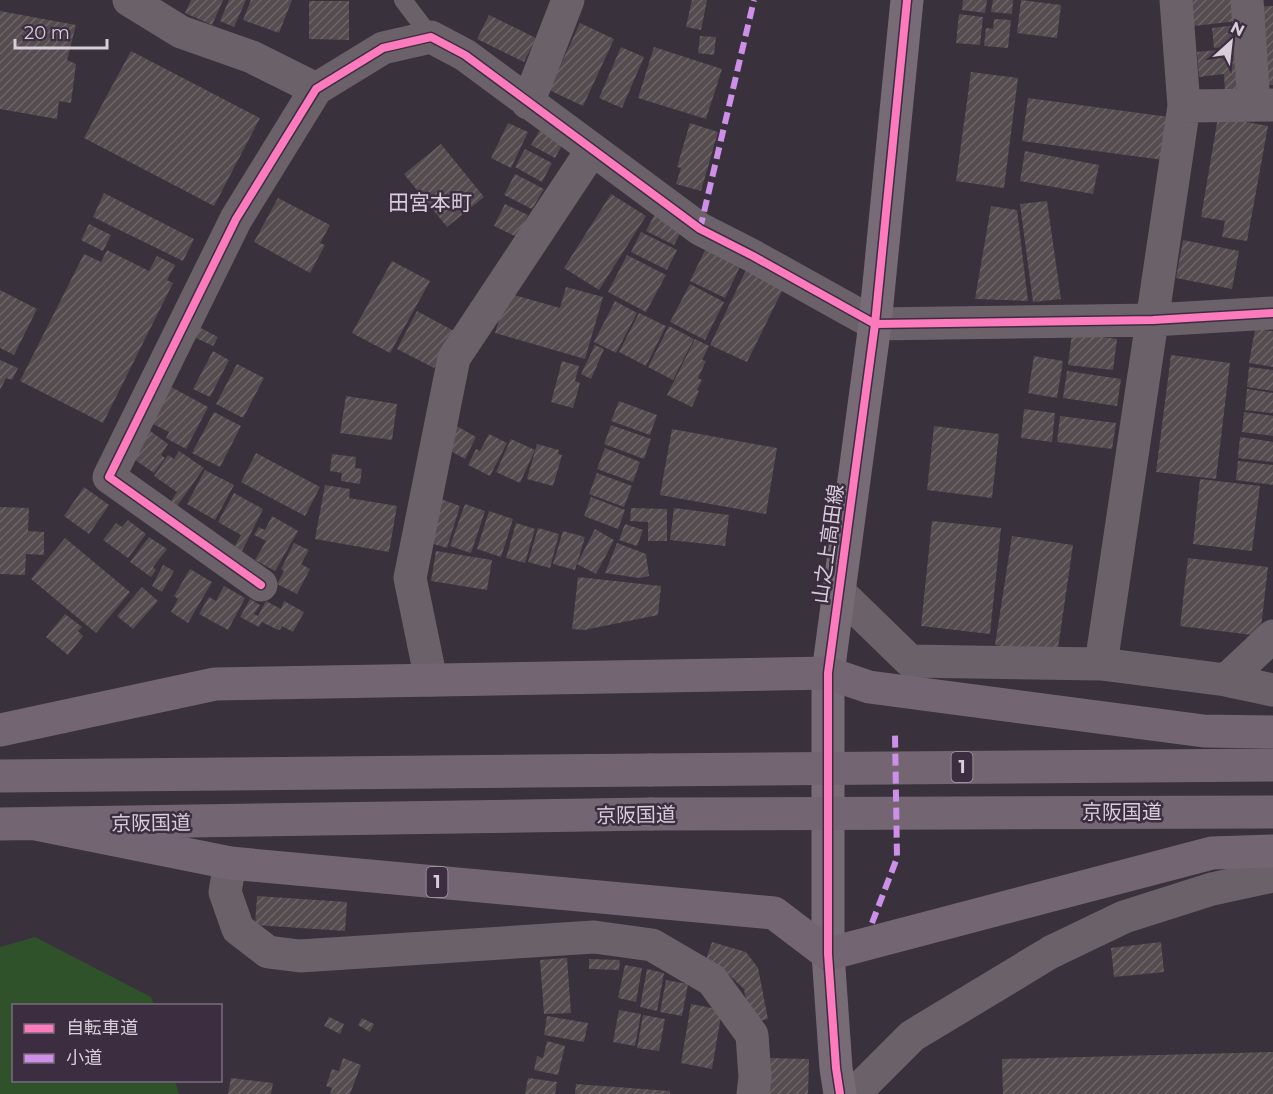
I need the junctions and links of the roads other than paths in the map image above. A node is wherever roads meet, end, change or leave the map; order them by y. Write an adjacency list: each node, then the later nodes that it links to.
1 (129, 0): 8 (street)
2 (403, 0): 7 (lane)
3 (568, 0): 9 (street)
4 (907, 0): 15 (street, 山之上高田線)
5 (1176, 0): 11 (street)
6 (1247, 0): 10 (street)
7 (431, 37): 8 (street); 9 (street)
8 (316, 89): 16 (street)
9 (528, 103): 12 (street)
10 (1264, 105): 11 (street)
11 (1184, 106): 14 (street)
12 (592, 150): 15 (street); 21 (street)
13 (1273, 313): 14 (street)
14 (1153, 320): 15 (street); 19 (street)
15 (875, 324): 17 (street, 山之上高田線)
16 (261, 585)
17 (838, 591): 19 (street); 20 (street, 山之上高田線)
18 (1273, 636): 22 (street)
19 (1101, 664): 22 (street)
20 (828, 673): 21 (highway); 25 (highway); 34 (street, 山之上高田線)
21 (431, 680): 24 (highway)
22 (1226, 680): 23 (street)
23 (1273, 690)
24 (0, 730)
25 (1273, 732)
26 (1273, 765): 27 (highway, 1, bridge)
27 (0, 776)
28 (1273, 812): 30 (highway, 京阪国道 / 1, bridge)
29 (0, 824): 30 (highway, 京阪国道 / 1)
30 (36, 824): 32 (highway, 1)
31 (1273, 851): 34 (highway)
32 (230, 863): 34 (highway, 1); 35 (street)
33 (1273, 876): 37 (street)
34 (828, 954): 36 (street, 山之上高田線)
35 (753, 1094)
36 (840, 1094)
37 (854, 1094)

